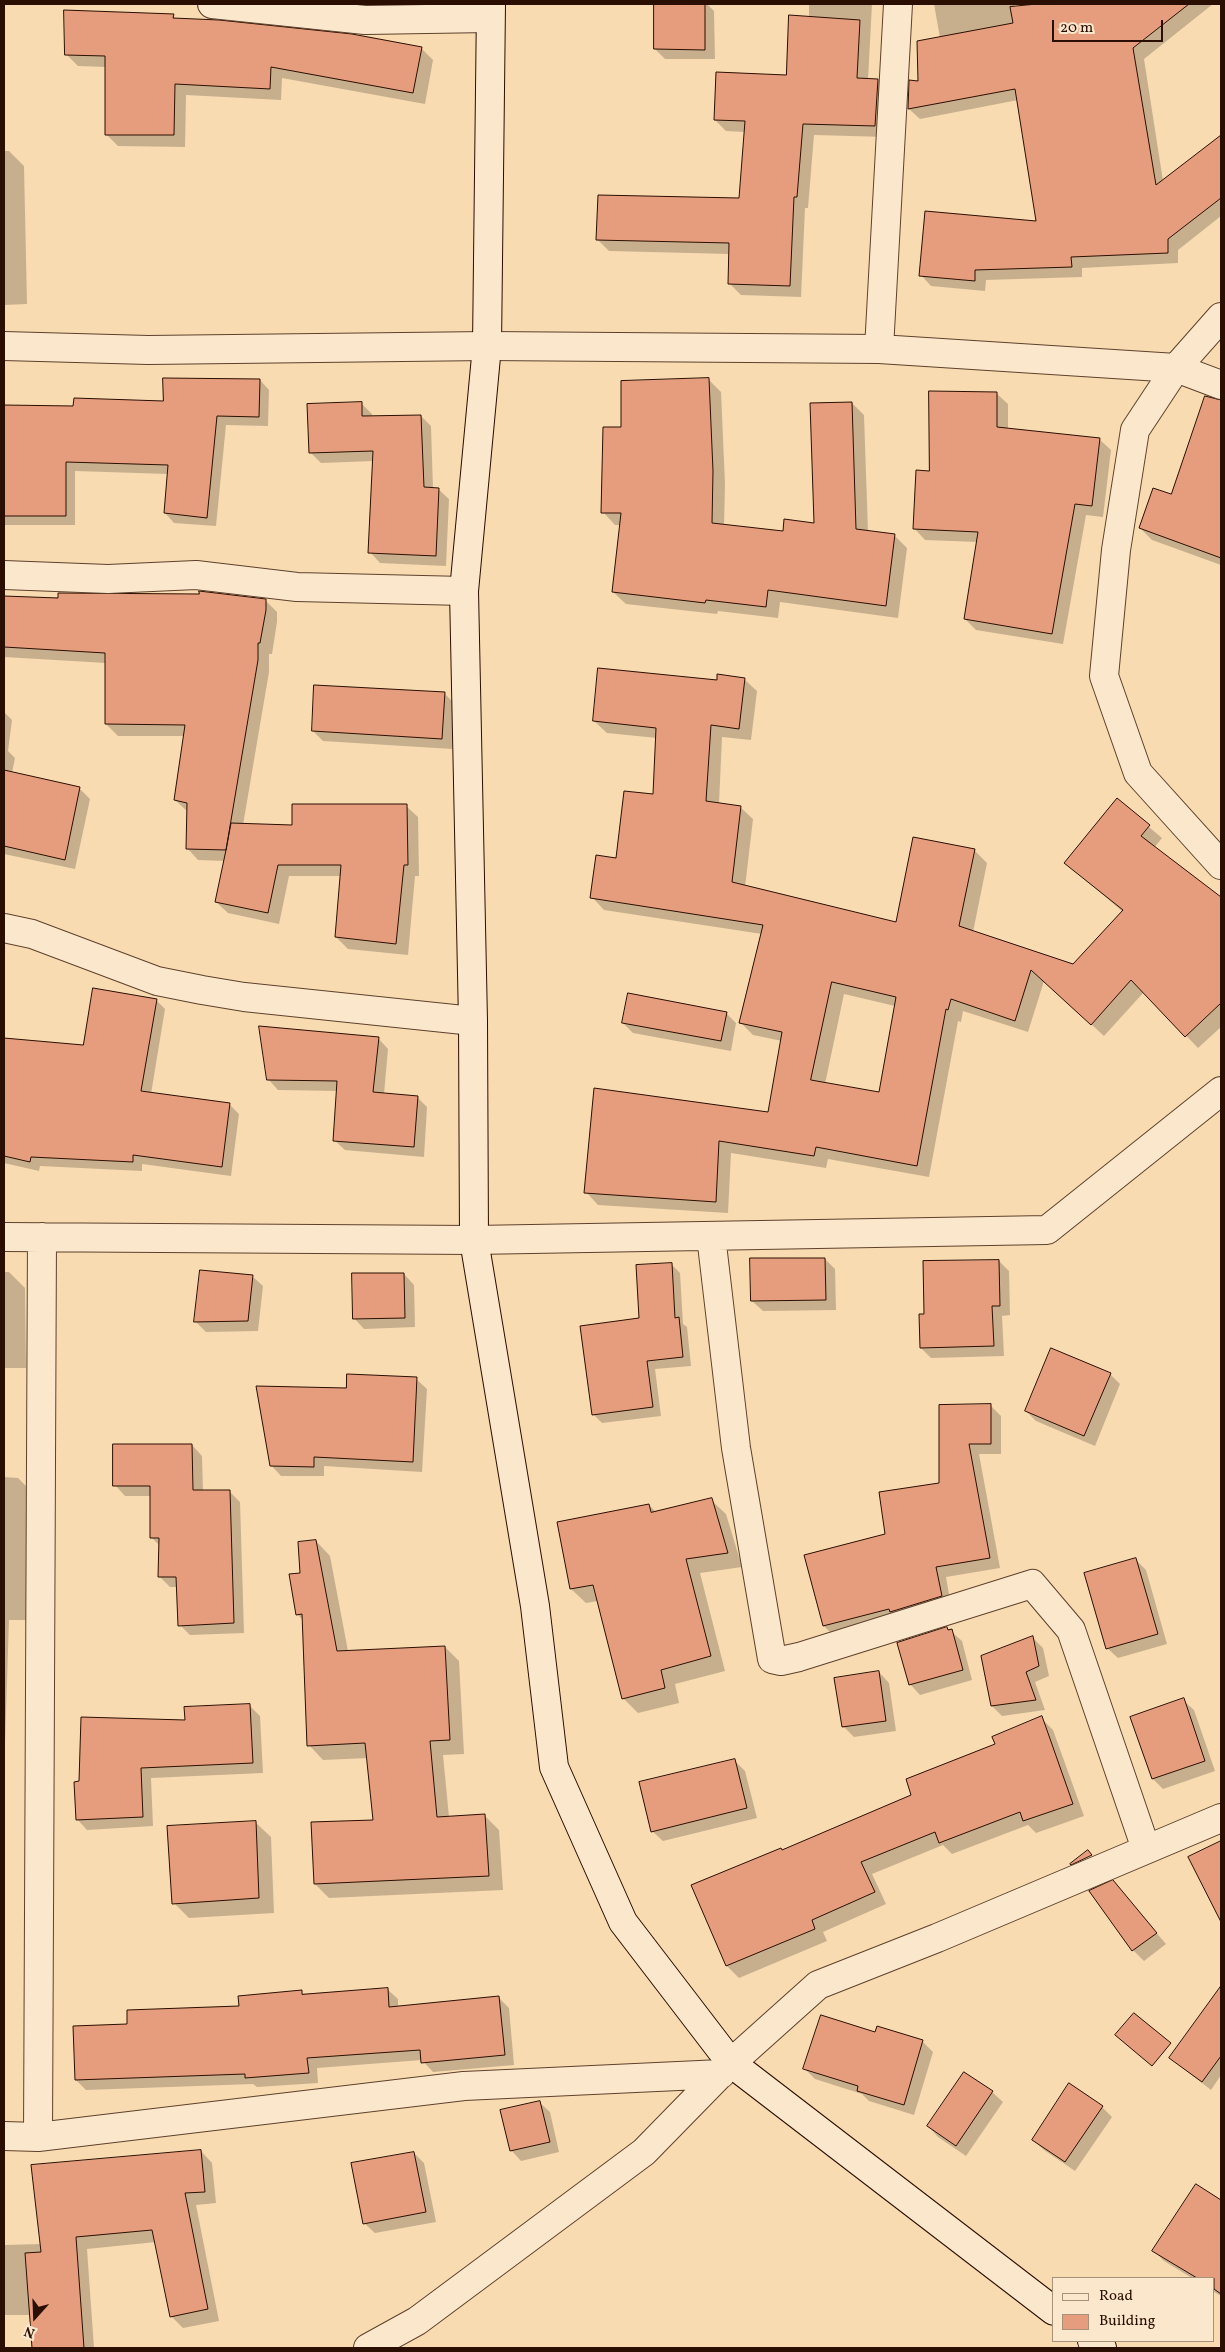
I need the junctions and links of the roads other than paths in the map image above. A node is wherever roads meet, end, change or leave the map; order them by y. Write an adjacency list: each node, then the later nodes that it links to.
1 (212, 4): 3 (street)
2 (898, 4): 7 (street)
3 (490, 11): 6 (street)
4 (1221, 317): 8 (street)
5 (4, 346): 6 (street)
6 (487, 346): 7 (street); 11 (street)
7 (879, 349): 8 (street)
8 (1176, 368): 9 (street); 12 (street)
9 (1221, 385)
10 (4, 575): 11 (street)
11 (464, 591): 14 (street)
12 (1221, 865)
13 (4, 928): 14 (street)
14 (473, 1021): 19 (street)
15 (1221, 1092): 16 (street)
16 (711, 1236): 19 (street); 21 (street)
17 (4, 1237): 18 (street)
18 (42, 1237): 19 (street); 24 (street)
19 (474, 1240): 22 (street)
20 (1221, 1818): 21 (street)
21 (1146, 1849): 22 (street)
22 (726, 2068): 24 (street); 25 (street); 26 (street)
23 (4, 2136): 24 (street)
24 (38, 2137)
25 (1052, 2310)
26 (368, 2348)

